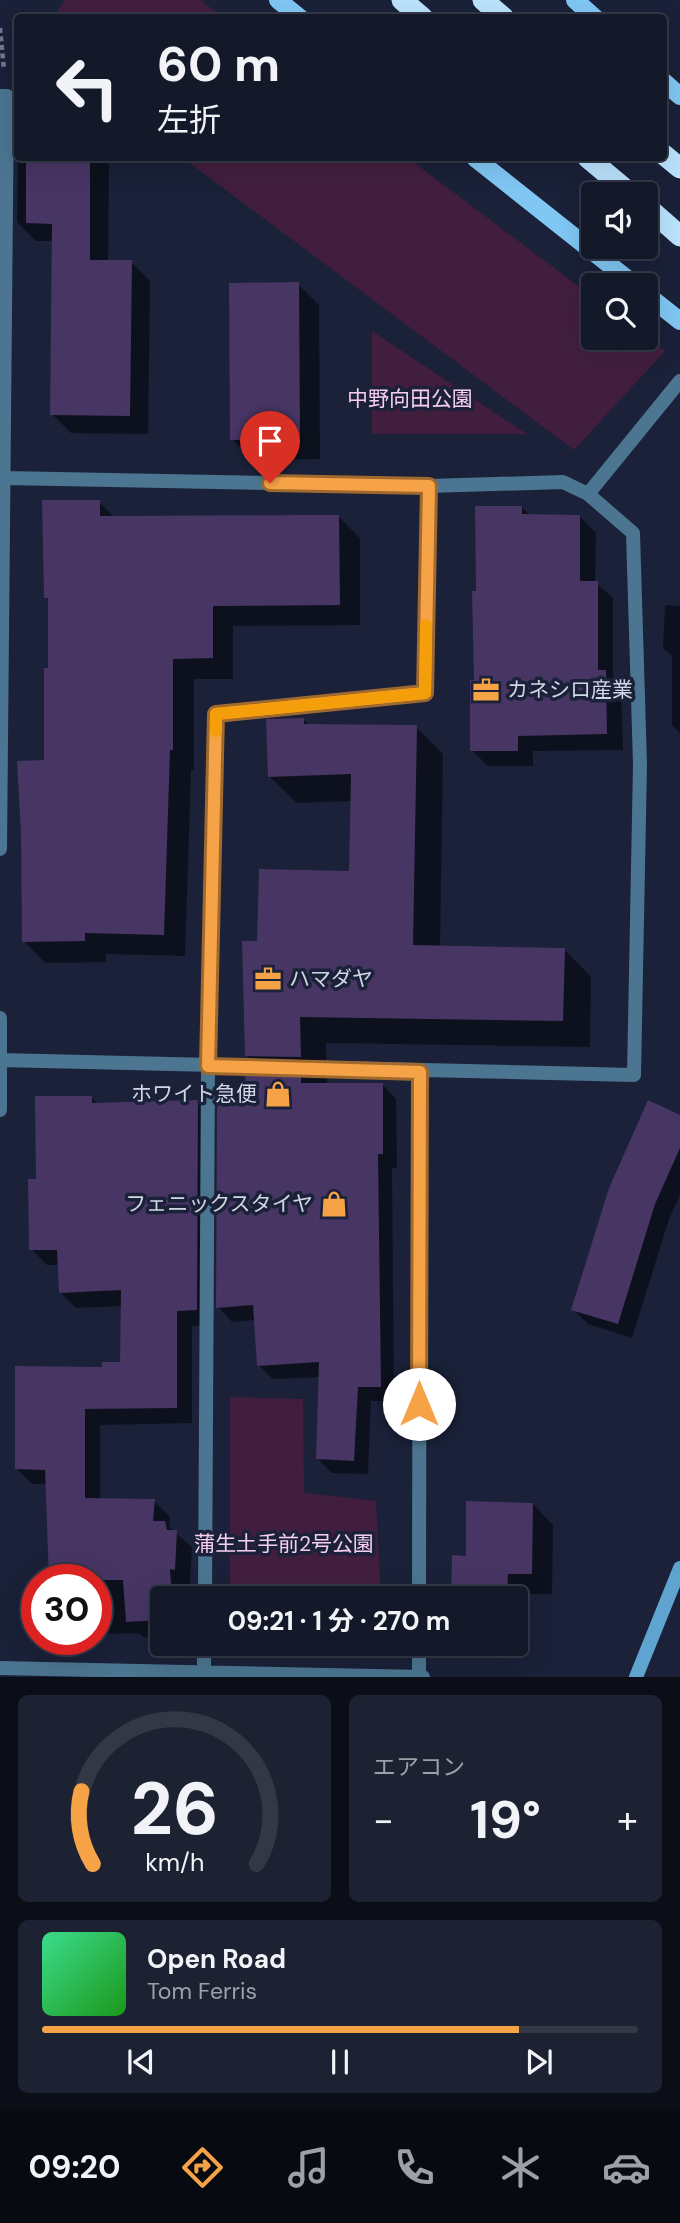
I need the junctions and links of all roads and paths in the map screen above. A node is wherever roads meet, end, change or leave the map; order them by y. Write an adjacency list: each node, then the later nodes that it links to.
1 (278, 0): 5 (main road)
2 (402, 0): 6 (highway)
3 (484, 0): 7 (highway)
4 (575, 0): 8 (main road)
5 (295, 14)
6 (418, 14)
7 (500, 14)
8 (590, 14)
9 (0, 28): 11 (path)
10 (667, 84): 12 (main road)
11 (3, 96): 22 (street)
12 (680, 96)
13 (479, 161): 18 (main road)
14 (592, 161): 15 (highway)
15 (617, 182)
16 (658, 217): 17 (highway)
17 (680, 236)
18 (620, 273)
19 (658, 304): 20 (main road)
20 (680, 321)
21 (680, 381): 24 (street)
22 (4, 478): 23 (street); 25 (street)
23 (429, 486): 24 (street); 29 (street)
24 (588, 494): 30 (street)
25 (1, 546): 26 (street)
26 (0, 849)
27 (0, 1018): 28 (street)
28 (0, 1060): 29 (street); 31 (street)
29 (208, 1066): 30 (street); 33 (street)
30 (420, 1072): 34 (street)
31 (0, 1110)
32 (680, 1568): 40 (street)
33 (205, 1586)
34 (419, 1586)
35 (204, 1656): 38 (street)
36 (420, 1656): 39 (street)
37 (0, 1668): 38 (street)
38 (204, 1674): 39 (street)
39 (421, 1677)
40 (636, 1677)

